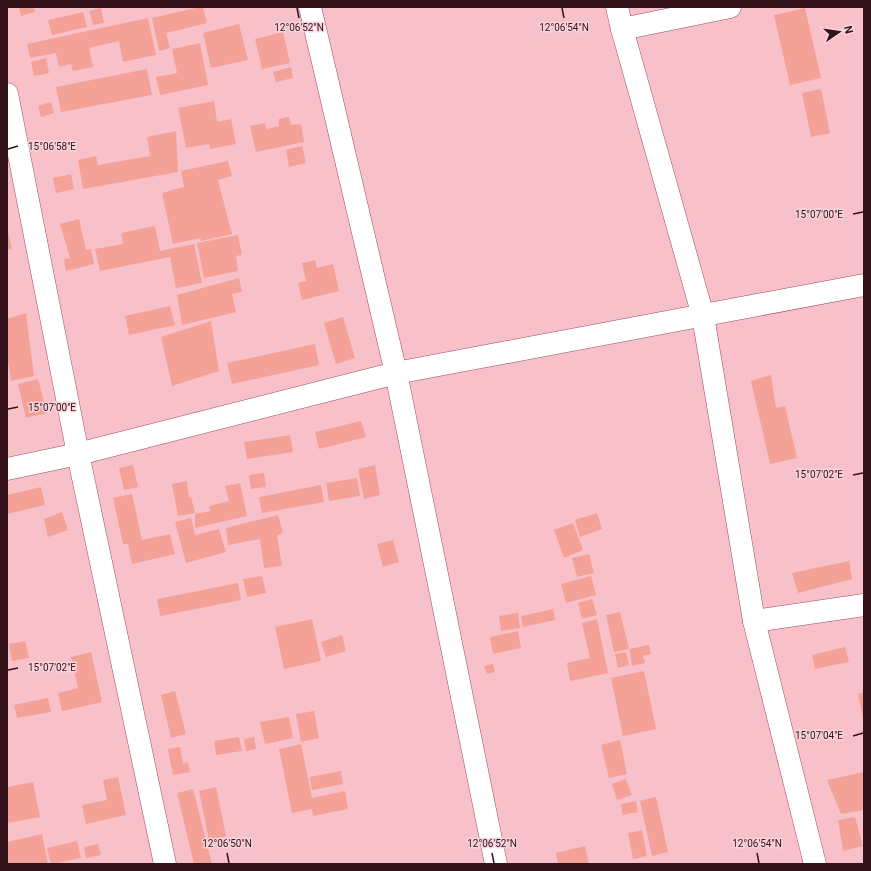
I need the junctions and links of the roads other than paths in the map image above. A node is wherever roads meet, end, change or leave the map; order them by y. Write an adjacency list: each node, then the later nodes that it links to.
1 (310, 7): 8 (street)
2 (617, 7): 4 (street)
3 (730, 7): 4 (street)
4 (622, 29): 7 (street)
5 (7, 94): 9 (street)
6 (864, 285): 7 (street)
7 (703, 316): 8 (street); 12 (street)
8 (396, 373): 9 (street); 14 (street)
9 (78, 454): 10 (street); 13 (street)
10 (7, 469)
11 (864, 605): 12 (street)
12 (754, 621): 15 (street)
13 (165, 864)
14 (496, 864)
15 (816, 864)

